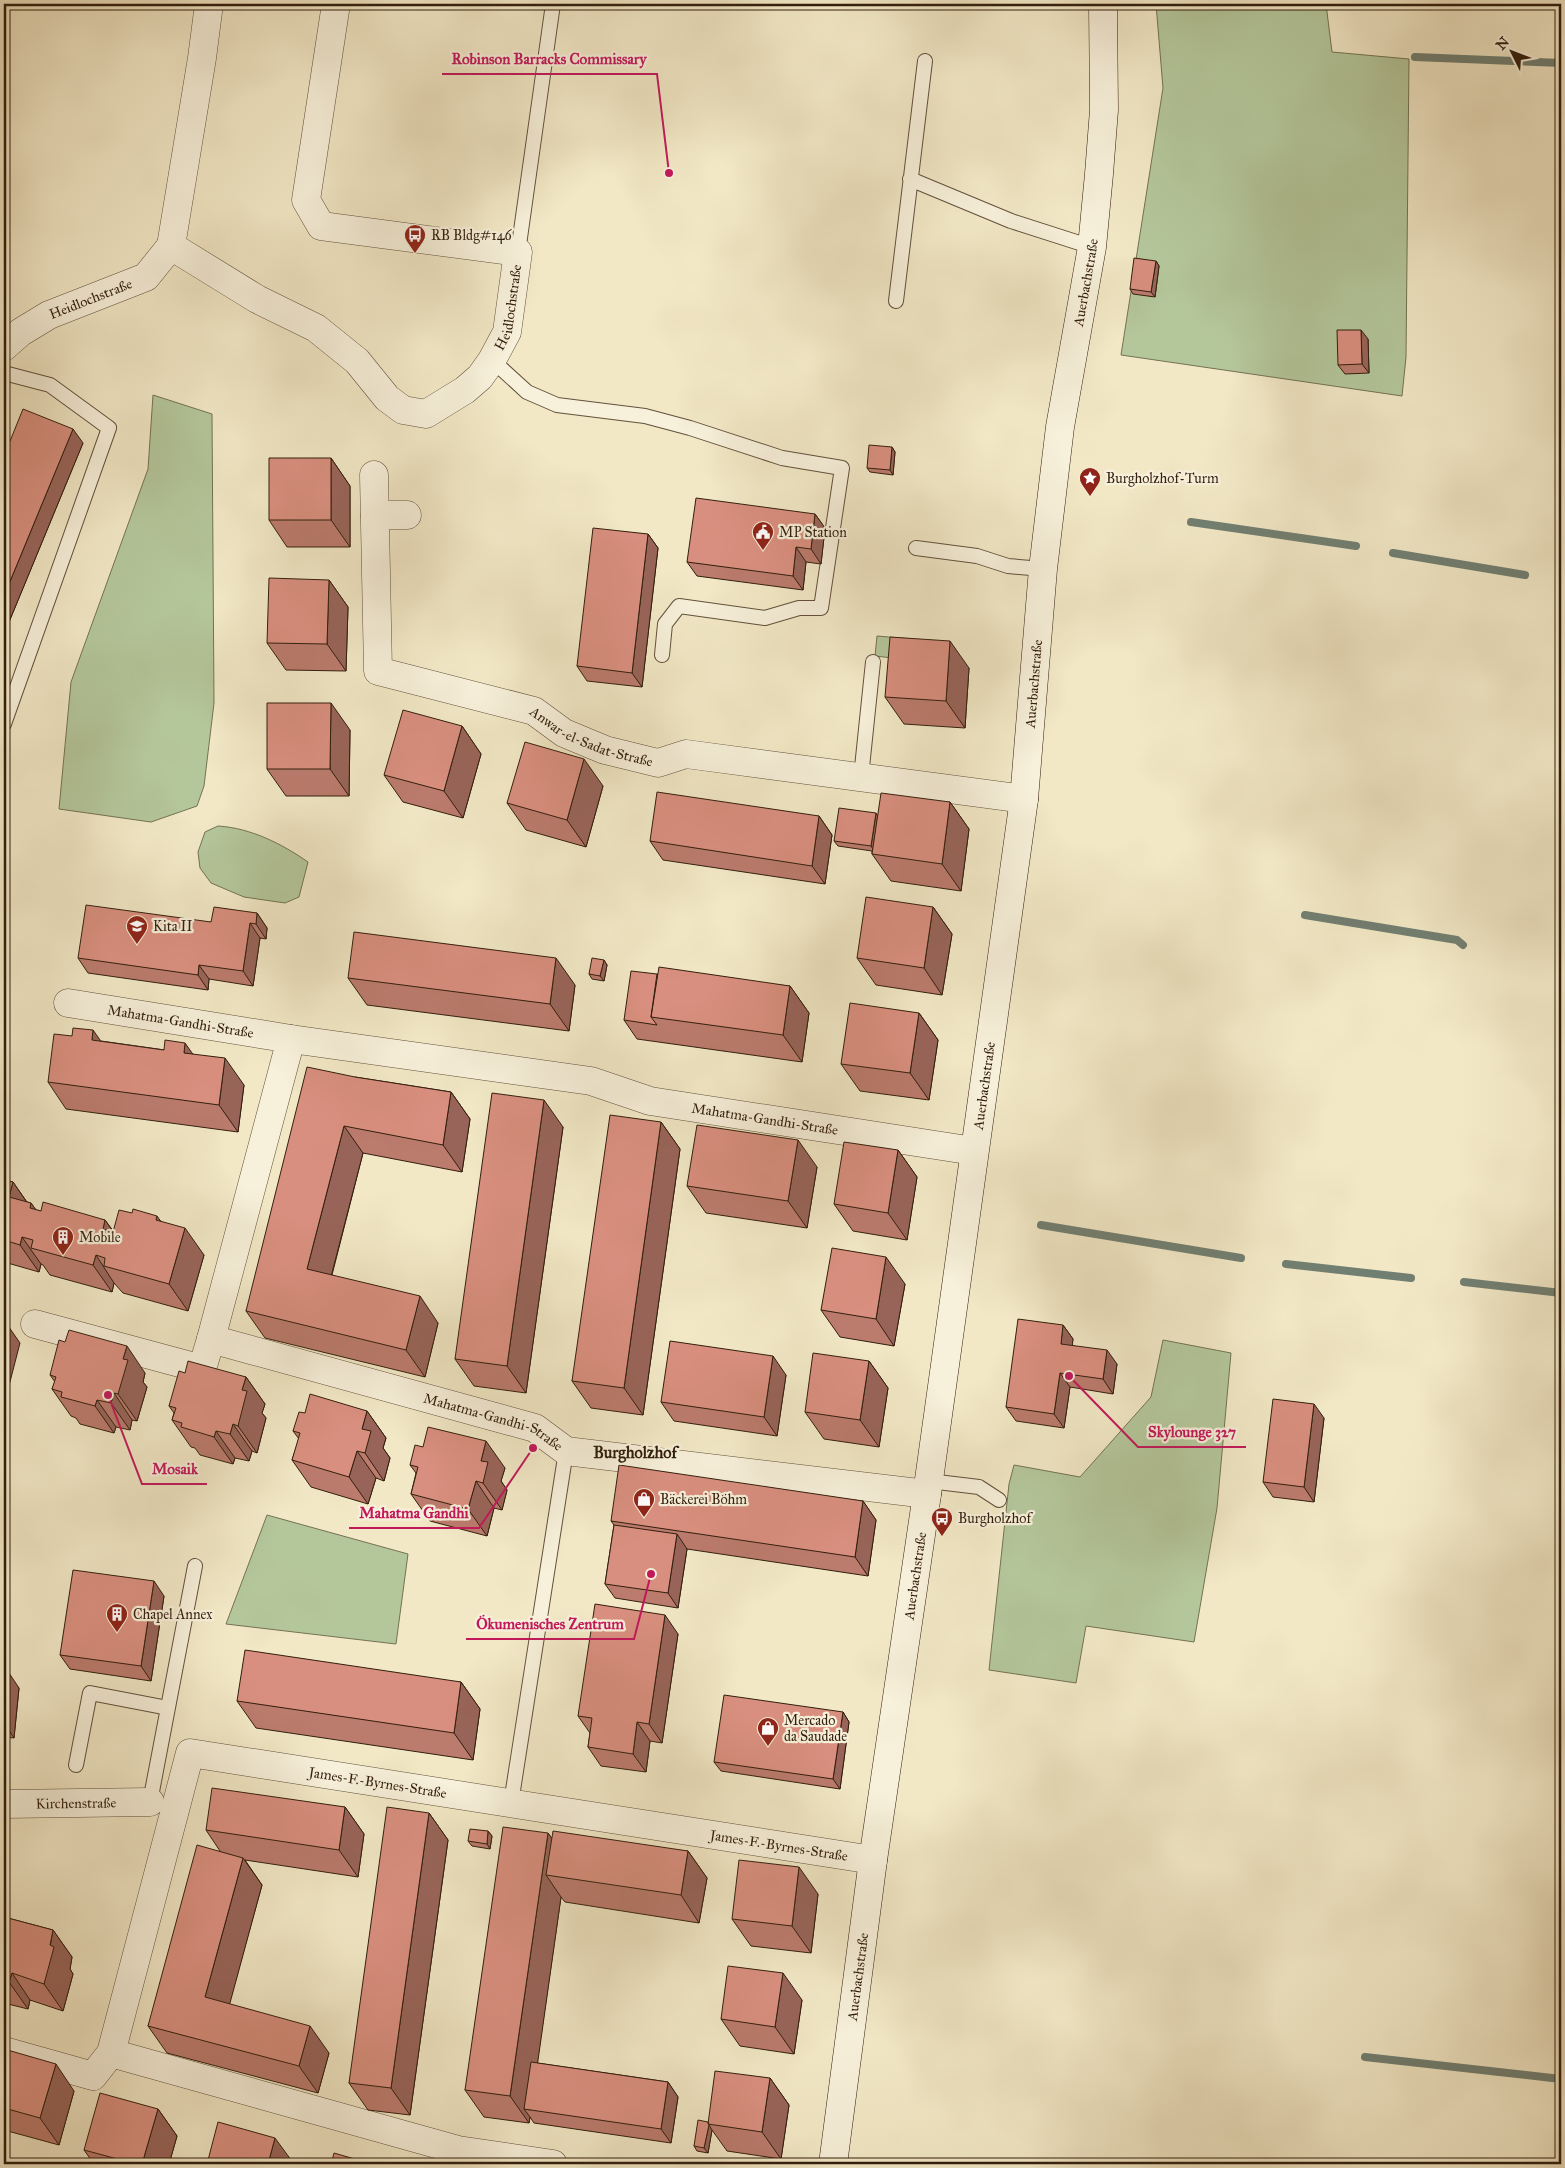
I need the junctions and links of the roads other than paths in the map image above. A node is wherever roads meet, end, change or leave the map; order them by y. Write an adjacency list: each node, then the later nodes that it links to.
1 (209, 4): 7 (street, Heidlochstraße)
2 (336, 4): 9 (street, Heidlochstraße)
3 (553, 4): 9 (lane)
4 (1103, 4): 8 (street, Auerbachstraße)
5 (925, 61): 6 (lane)
6 (910, 178): 8 (lane); 10 (lane)
7 (171, 246): 11 (street, Heidlochstraße); 12 (street, Heidlochstraße)
8 (1092, 247): 18 (street, Auerbachstraße)
9 (518, 252): 12 (street, Heidlochstraße)
10 (896, 301)
11 (4, 347)
12 (492, 360): 19 (lane)
13 (4, 373): 21 (lane)
14 (374, 475): 15 (street, Anwar-el-Sadat-Straße)
15 (375, 515): 16 (street); 22 (street, Anwar-el-Sadat-Straße)
16 (407, 515)
17 (916, 548): 18 (lane)
18 (1043, 569): 23 (street, Auerbachstraße)
19 (662, 655)
20 (873, 662): 22 (lane)
21 (4, 724)
22 (860, 777): 23 (street, Anwar-el-Sadat-Straße)
23 (1024, 799): 26 (street, Auerbachstraße)
24 (68, 1003): 25 (street, Mahatma-Gandhi-Straße)
25 (291, 1039): 26 (street, Mahatma-Gandhi-Straße); 28 (street)
26 (974, 1151): 30 (street, Auerbachstraße)
27 (35, 1324): 28 (street)
28 (211, 1339): 29 (street, Mahatma-Gandhi-Straße)
29 (564, 1463): 30 (street, Mahatma-Gandhi-Straße); 36 (lane)
30 (928, 1488): 31 (lane); 38 (street, Auerbachstraße)
31 (999, 1500)
32 (195, 1566): 33 (lane)
33 (168, 1708): 34 (lane); 35 (lane)
34 (76, 1765)
35 (150, 1802): 37 (street, Kirchenstraße)
36 (511, 1803): 38 (street, James-F.-Byrnes-Straße); 40 (street, James-F.-Byrnes-Straße)
37 (4, 1804)
38 (873, 1860): 42 (street, Auerbachstraße)
39 (4, 2051): 40 (street, James-F.-Byrnes-Straße)
40 (111, 2052): 41 (street)
41 (553, 2164)
42 (833, 2164)

